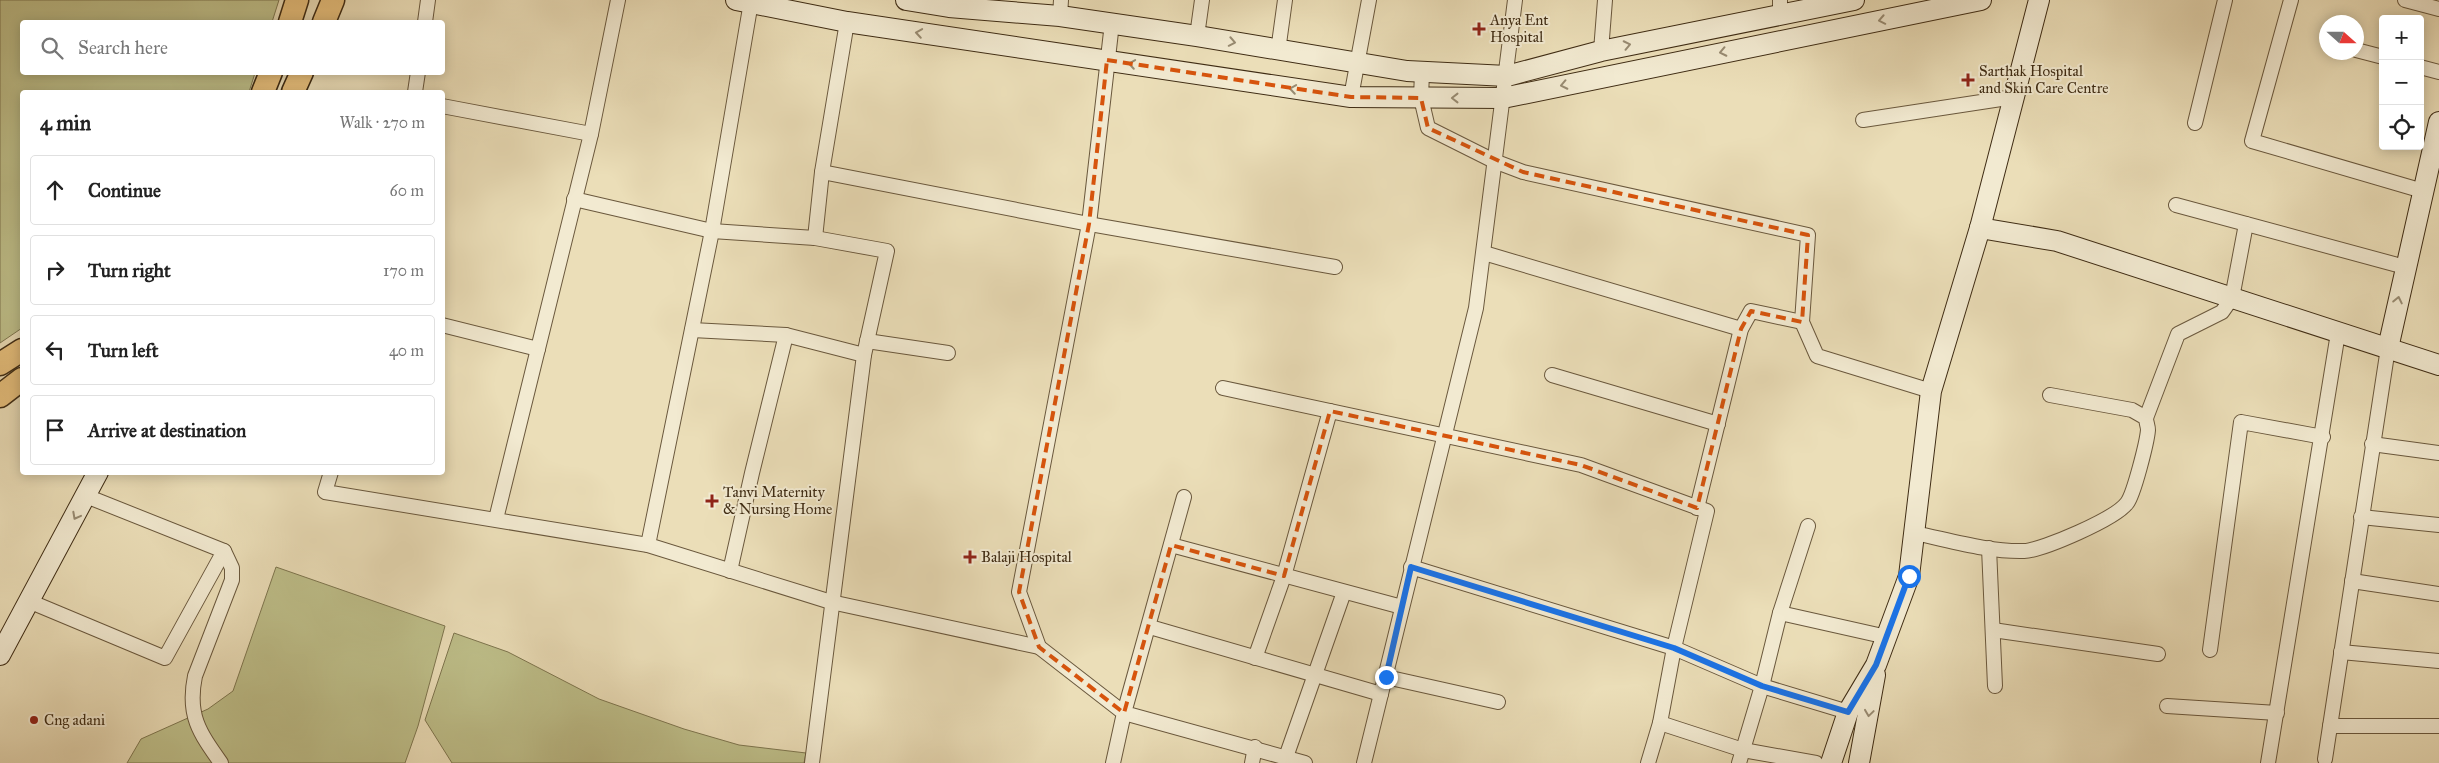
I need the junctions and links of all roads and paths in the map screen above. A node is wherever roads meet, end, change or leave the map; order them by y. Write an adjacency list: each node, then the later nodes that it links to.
1 (297, 0): 22 (main road)
2 (333, 0): 23 (main road)
3 (428, 0): 24 (street)
4 (618, 0): 53 (street)
5 (906, 0): 18 (main road)
6 (1202, 0): 27 (street)
7 (1285, 0): 29 (street)
8 (1369, 0): 34 (street)
9 (1515, 0): 41 (street)
10 (1605, 0): 30 (street)
11 (1854, 0): 19 (main road)
12 (1981, 0): 48 (main road, one-way to 48)
13 (2038, 0): 45 (main road)
14 (2225, 0): 52 (street)
15 (2290, 0): 56 (street)
16 (2405, 0): 21 (street)
17 (743, 1): 25 (main road); 62 (street)
18 (949, 4): 20 (main road); 28 (main road)
19 (1780, 6): 30 (main road, one-way to 19)
20 (1060, 8): 26 (main road)
21 (2439, 9)
22 (291, 20)
23 (325, 20)
24 (425, 20)
25 (847, 22): 28 (main road, one-way to 25); 55 (street)
26 (1112, 24): 27 (main road); 33 (street)
27 (1197, 36): 29 (main road, one-way to 29)
28 (950, 38): 33 (main road)
29 (1278, 51): 34 (main road)
30 (1601, 51): 41 (main road)
31 (2364, 52): 32 (street)
32 (2379, 56)
33 (1107, 60): 46 (main road, one-way to 33); 59 (street)
34 (1358, 64): 36 (main road); 46 (street)
35 (2424, 68): 37 (street)
36 (1422, 72): 41 (main road); 47 (street)
37 (2439, 72)
38 (270, 75): 42 (main road)
39 (301, 75): 43 (main road)
40 (418, 75): 44 (street)
41 (1507, 76): 48 (street)
42 (264, 90)
43 (294, 90)
44 (415, 90)
45 (2014, 97): 50 (street); 61 (main road)
46 (1351, 98): 47 (main road)
47 (1422, 98): 48 (main road, one-way to 47); 54 (street)
48 (1503, 98): 54 (street)
49 (445, 107): 53 (street)
50 (1862, 120)
51 (2439, 122): 56 (main road)
52 (2195, 123)
53 (591, 134): 57 (street)
54 (1494, 161): 64 (street); 68 (street)
55 (822, 172): 59 (street); 63 (street)
56 (2423, 191): 66 (main road)
57 (574, 199): 62 (street); 76 (street)
58 (2176, 205): 60 (street)
59 (1089, 224): 65 (street); 122 (street)
60 (2246, 224): 66 (street); 67 (street)
61 (1980, 228): 67 (main road); 85 (main road)
62 (712, 231): 63 (street); 70 (street)
63 (815, 238): 74 (street)
64 (1484, 253): 71 (street); 91 (street)
65 (1335, 267)
66 (2405, 267): 75 (main road, one-way to 66)
67 (2232, 298): 72 (main road); 89 (street)
68 (1802, 322): 71 (street); 85 (street)
69 (445, 326): 76 (street)
70 (692, 330): 73 (street); 105 (street)
71 (1741, 330): 90 (street)
72 (2338, 333): 75 (main road); 92 (street)
73 (786, 335): 79 (street); 110 (street)
74 (867, 341): 78 (street); 79 (street)
75 (2388, 348): 80 (main road); 93 (street)
76 (538, 349): 101 (street)
77 (20, 351): 81 (main road)
78 (948, 353)
79 (864, 355): 116 (street)
80 (2438, 359)
81 (0, 364)
82 (1552, 375): 90 (street)
83 (20, 381): 87 (main road)
84 (1223, 388): 88 (street)
85 (1931, 391): 104 (main road)
86 (2050, 395): 89 (street)
87 (0, 396)
88 (1330, 411): 91 (street); 111 (street)
89 (2146, 418): 107 (street)
90 (1718, 424): 99 (street)
91 (1444, 436): 99 (street); 109 (street)
92 (2323, 437): 124 (street); 140 (street)
93 (2372, 444): 94 (street); 100 (street)
94 (2439, 453)
95 (96, 475): 97 (main road)
96 (330, 475): 101 (street)
97 (86, 496): 108 (street); 115 (main road, one-way to 115)
98 (1184, 497): 106 (street)
99 (1698, 508): 123 (street)
100 (2362, 517): 102 (street); 112 (street)
101 (496, 519): 105 (street)
102 (2439, 525)
103 (1808, 526): 118 (street)
104 (1914, 533): 107 (street); 121 (main road)
105 (648, 545): 110 (street)
106 (1171, 546): 111 (street); 119 (street)
107 (1989, 548): 120 (street)
108 (224, 551): 115 (street); 148 (street)
109 (1411, 567): 117 (street); 123 (street)
110 (730, 571): 116 (street)
111 (1284, 576): 113 (street); 128 (street)
112 (2352, 582): 114 (street); 125 (street)
113 (1344, 592): 117 (street); 131 (street)
114 (2439, 594)
115 (30, 602): 127 (main road)
116 (831, 602): 122 (street); 149 (street)
117 (1402, 607): 132 (street)
118 (1780, 613): 121 (street); 133 (street)
119 (1150, 627): 128 (street); 139 (street)
120 (1993, 630): 126 (street); 134 (street)
121 (1887, 637): 130 (main road)
122 (1039, 647): 139 (street)
123 (1674, 648): 133 (street); 141 (street)
124 (2210, 650)
125 (2341, 652): 129 (street); 142 (street)
126 (2158, 654)
127 (0, 655)
128 (1256, 658): 131 (street)
129 (2439, 662)
130 (1876, 665): 138 (main road); 157 (main road, one-way to 157)
131 (1317, 675): 135 (street); 146 (street)
132 (1386, 677): 135 (street); 136 (street)
133 (1762, 686): 138 (street); 145 (street)
134 (1995, 686)
135 (1381, 694): 153 (street)
136 (1498, 702)
137 (2167, 706): 140 (street)
138 (1848, 712): 156 (main road)
139 (1124, 713): 144 (street); 150 (street)
140 (2277, 713): 158 (street)
141 (1660, 723): 145 (street); 154 (street)
142 (2330, 726): 143 (street); 147 (street)
143 (2439, 726)
144 (1255, 747): 146 (street); 151 (street)
145 (1741, 756): 155 (street)
146 (1286, 757): 152 (street)
147 (2325, 759)
148 (221, 763)
149 (812, 763)
150 (1113, 763)
151 (1252, 763)
152 (1305, 763)
153 (1364, 763)
154 (1648, 763)
155 (1816, 763)
156 (1831, 763)
157 (1859, 763)
158 (2268, 763)

